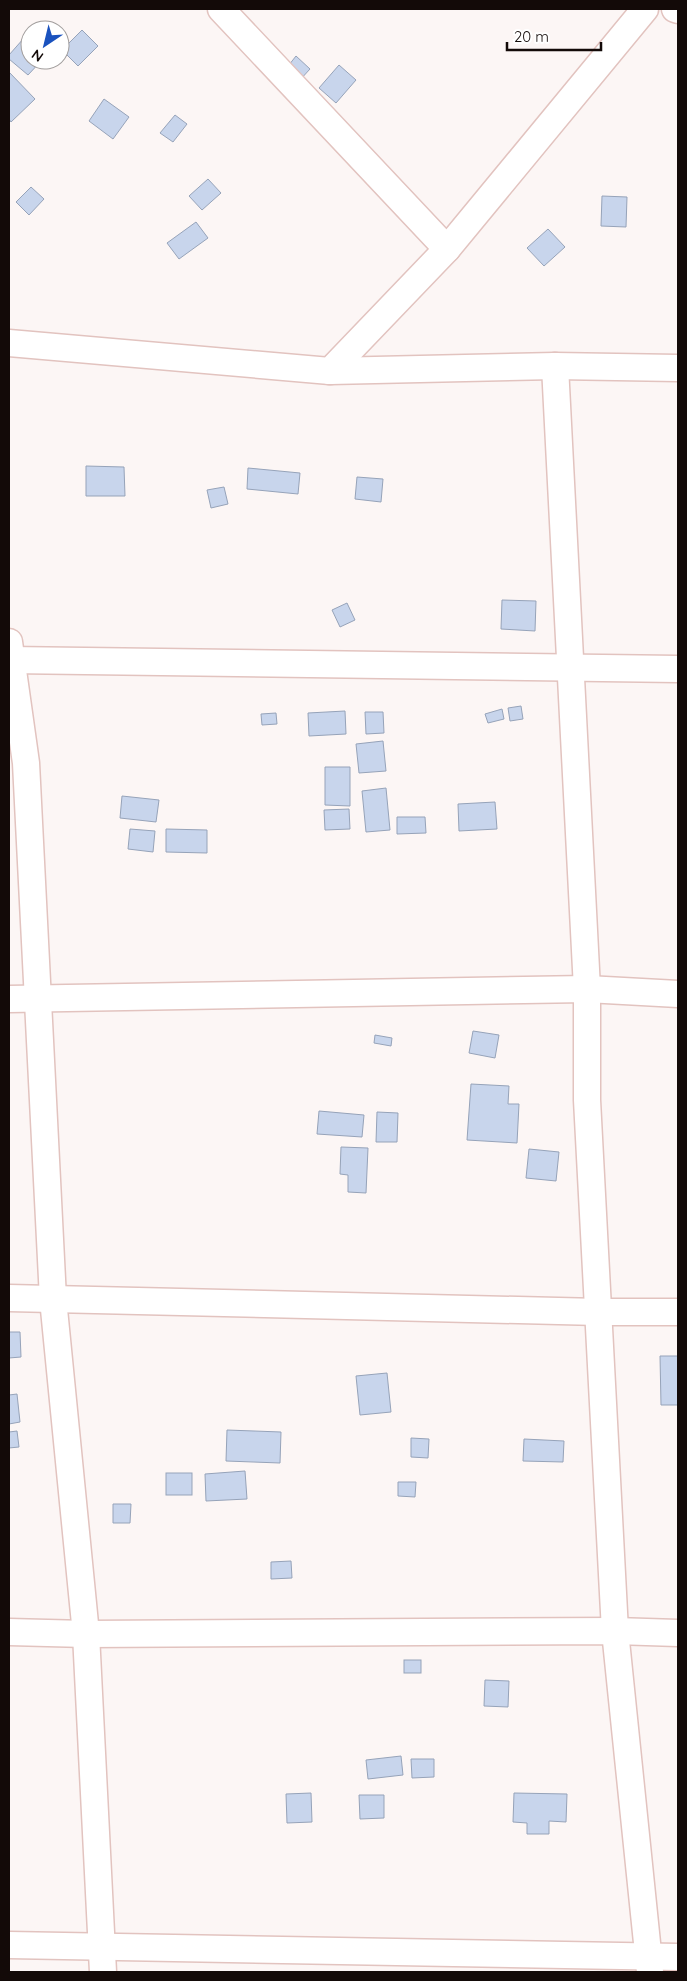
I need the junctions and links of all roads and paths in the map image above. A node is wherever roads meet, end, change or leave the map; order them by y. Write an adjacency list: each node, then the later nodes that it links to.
1 (221, 9): 3 (street)
2 (645, 9): 3 (street)
3 (446, 249): 7 (street)
4 (9, 343): 7 (street)
5 (555, 366): 6 (street); 7 (street); 9 (street)
6 (678, 368)
7 (330, 371)
8 (10, 654): 9 (street); 14 (street)
9 (569, 667): 10 (street); 11 (street)
10 (678, 669)
11 (587, 989): 12 (street); 14 (street); 17 (street)
12 (678, 994)
13 (9, 999): 14 (street)
14 (38, 1000): 16 (street)
15 (9, 1298): 16 (street)
16 (53, 1299): 17 (street); 22 (street)
17 (599, 1312): 18 (street); 19 (street)
18 (678, 1312)
19 (615, 1631): 21 (street); 22 (street); 26 (street)
20 (9, 1632): 22 (street)
21 (678, 1633)
22 (86, 1634): 25 (street)
23 (9, 1945): 25 (street)
24 (678, 1957): 26 (street)
25 (102, 1960): 26 (street)
26 (649, 1965)

